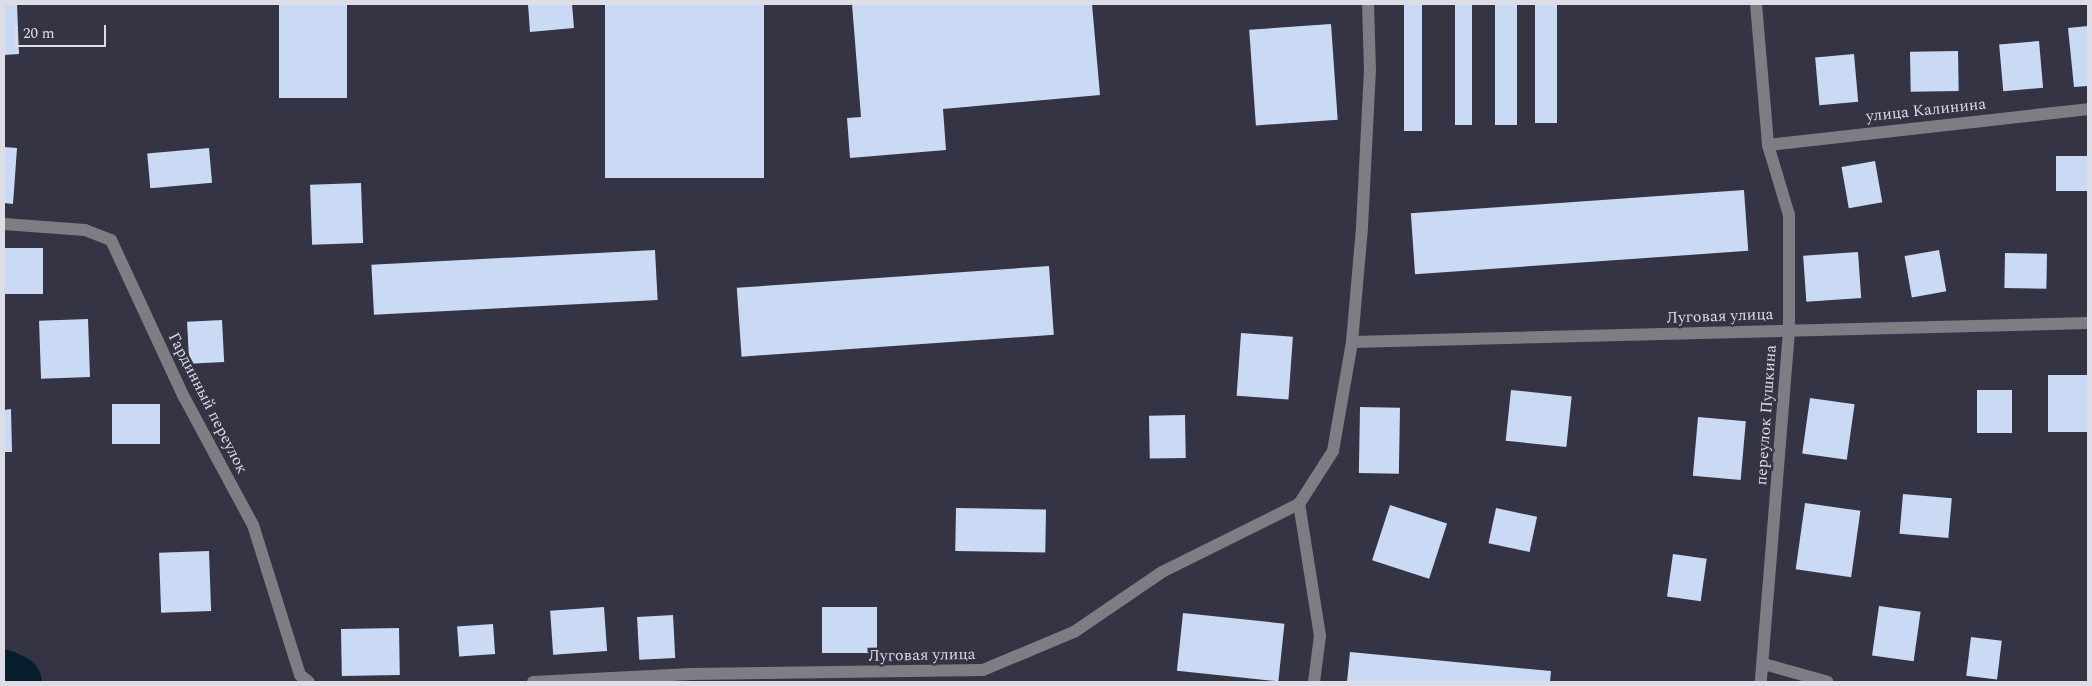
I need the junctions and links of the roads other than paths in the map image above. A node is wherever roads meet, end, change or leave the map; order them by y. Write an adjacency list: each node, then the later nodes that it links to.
1 (1368, 4): 8 (street)
2 (1756, 4): 4 (street, переулок Пушкина)
3 (2088, 109): 4 (street, улица Калинина)
4 (1768, 144): 7 (street, переулок Пушкина)
5 (4, 224): 11 (street, Гардинный переулок)
6 (2088, 323): 7 (street, Луговая улица)
7 (1789, 331): 8 (street, Луговая улица); 10 (street, переулок Пушкина)
8 (1352, 342): 9 (street)
9 (1299, 504): 12 (street, Луговая улица); 13 (street)
10 (1764, 664): 14 (street, переулок Пушкина); 15 (street)
11 (309, 682)
12 (533, 682)
13 (1314, 682)
14 (1761, 682)
15 (1828, 682)

